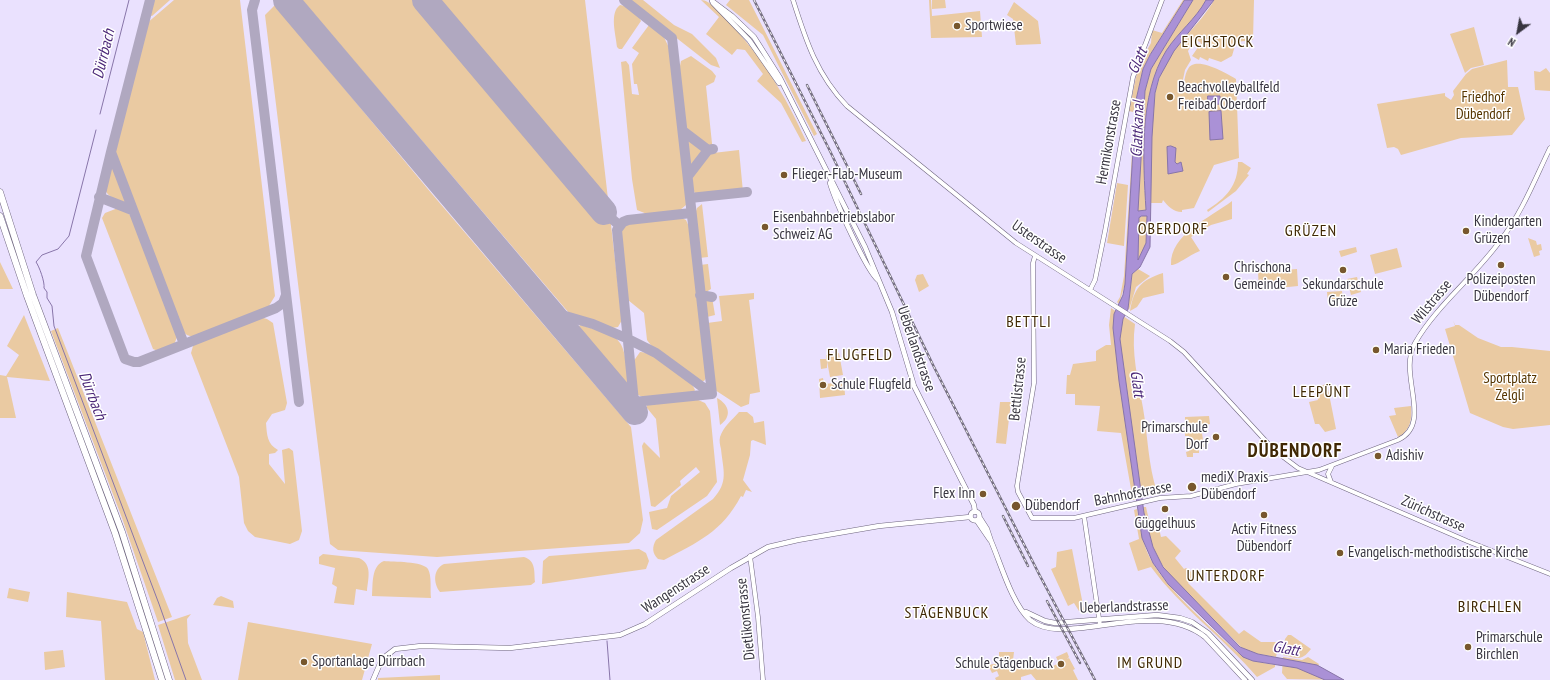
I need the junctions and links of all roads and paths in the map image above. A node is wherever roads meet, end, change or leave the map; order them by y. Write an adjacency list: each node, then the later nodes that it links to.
1 (793, 0): 7 (street, Usterstrasse)
2 (1162, 0): 8 (street, Hermikonstrasse)
3 (711, 1): 12 (main road, Ueberlandstrasse)
4 (1550, 148): 9 (street, Wilstrasse)
5 (0, 192): 21 (highway)
6 (0, 216): 20 (highway)
7 (1035, 256): 8 (street, Usterstrasse); 16 (street, Bettlistrasse)
8 (1090, 290): 10 (street, Usterstrasse)
9 (1332, 466): 10 (street, Wilstrasse); 11 (street)
10 (1308, 472): 11 (street, Zürichstrasse); 13 (street, Bahnhofstrasse)
11 (1331, 482): 18 (street, Zürichstrasse)
12 (975, 512): 14 (main road); 15 (main road, Ueberlandstrasse)
13 (1084, 516): 16 (street, Bahnhofstrasse); 19 (street)
14 (970, 517): 15 (main road, Ueberlandstrasse); 17 (main road, Wangenstrasse)
15 (978, 519): 19 (main road, Ueberlandstrasse)
16 (1032, 519)
17 (750, 556): 22 (main road, Wangenstrasse); 23 (street, Dietlikonstrasse)
18 (1550, 574)
19 (1100, 622): 24 (main road, Ueberlandstrasse); 25 (main road, Ueberlandstrasse)
20 (162, 680)
21 (169, 680)
22 (373, 680)
23 (763, 680)
24 (1245, 680)
25 (1252, 680)

